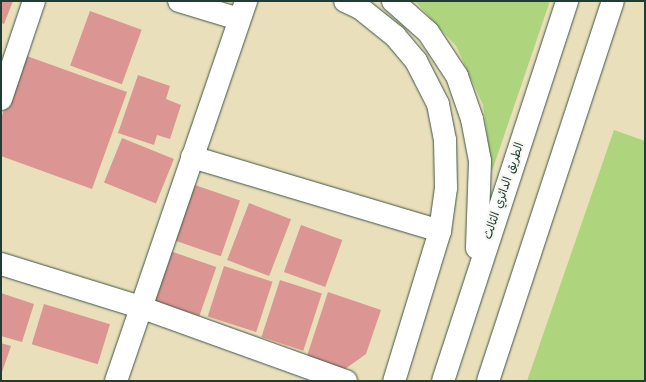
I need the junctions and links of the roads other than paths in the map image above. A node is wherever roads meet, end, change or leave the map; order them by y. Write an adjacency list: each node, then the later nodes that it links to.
1 (34, 1): 8 (main road)
2 (179, 1): 7 (main road)
3 (345, 1): 10 (main road)
4 (393, 1): 12 (main road)
5 (567, 1): 12 (main road, الطريق الدائري الثالث)
6 (613, 1): 18 (main road)
7 (243, 10): 9 (main road)
8 (1, 99)
9 (192, 157): 10 (main road); 13 (main road)
10 (440, 231): 16 (main road)
11 (1, 264): 13 (main road)
12 (476, 272): 17 (main road, الطريق الدائري الثالث)
13 (140, 307): 14 (main road); 15 (main road)
14 (116, 381)
15 (346, 381)
16 (394, 381)
17 (443, 381)
18 (488, 381)

